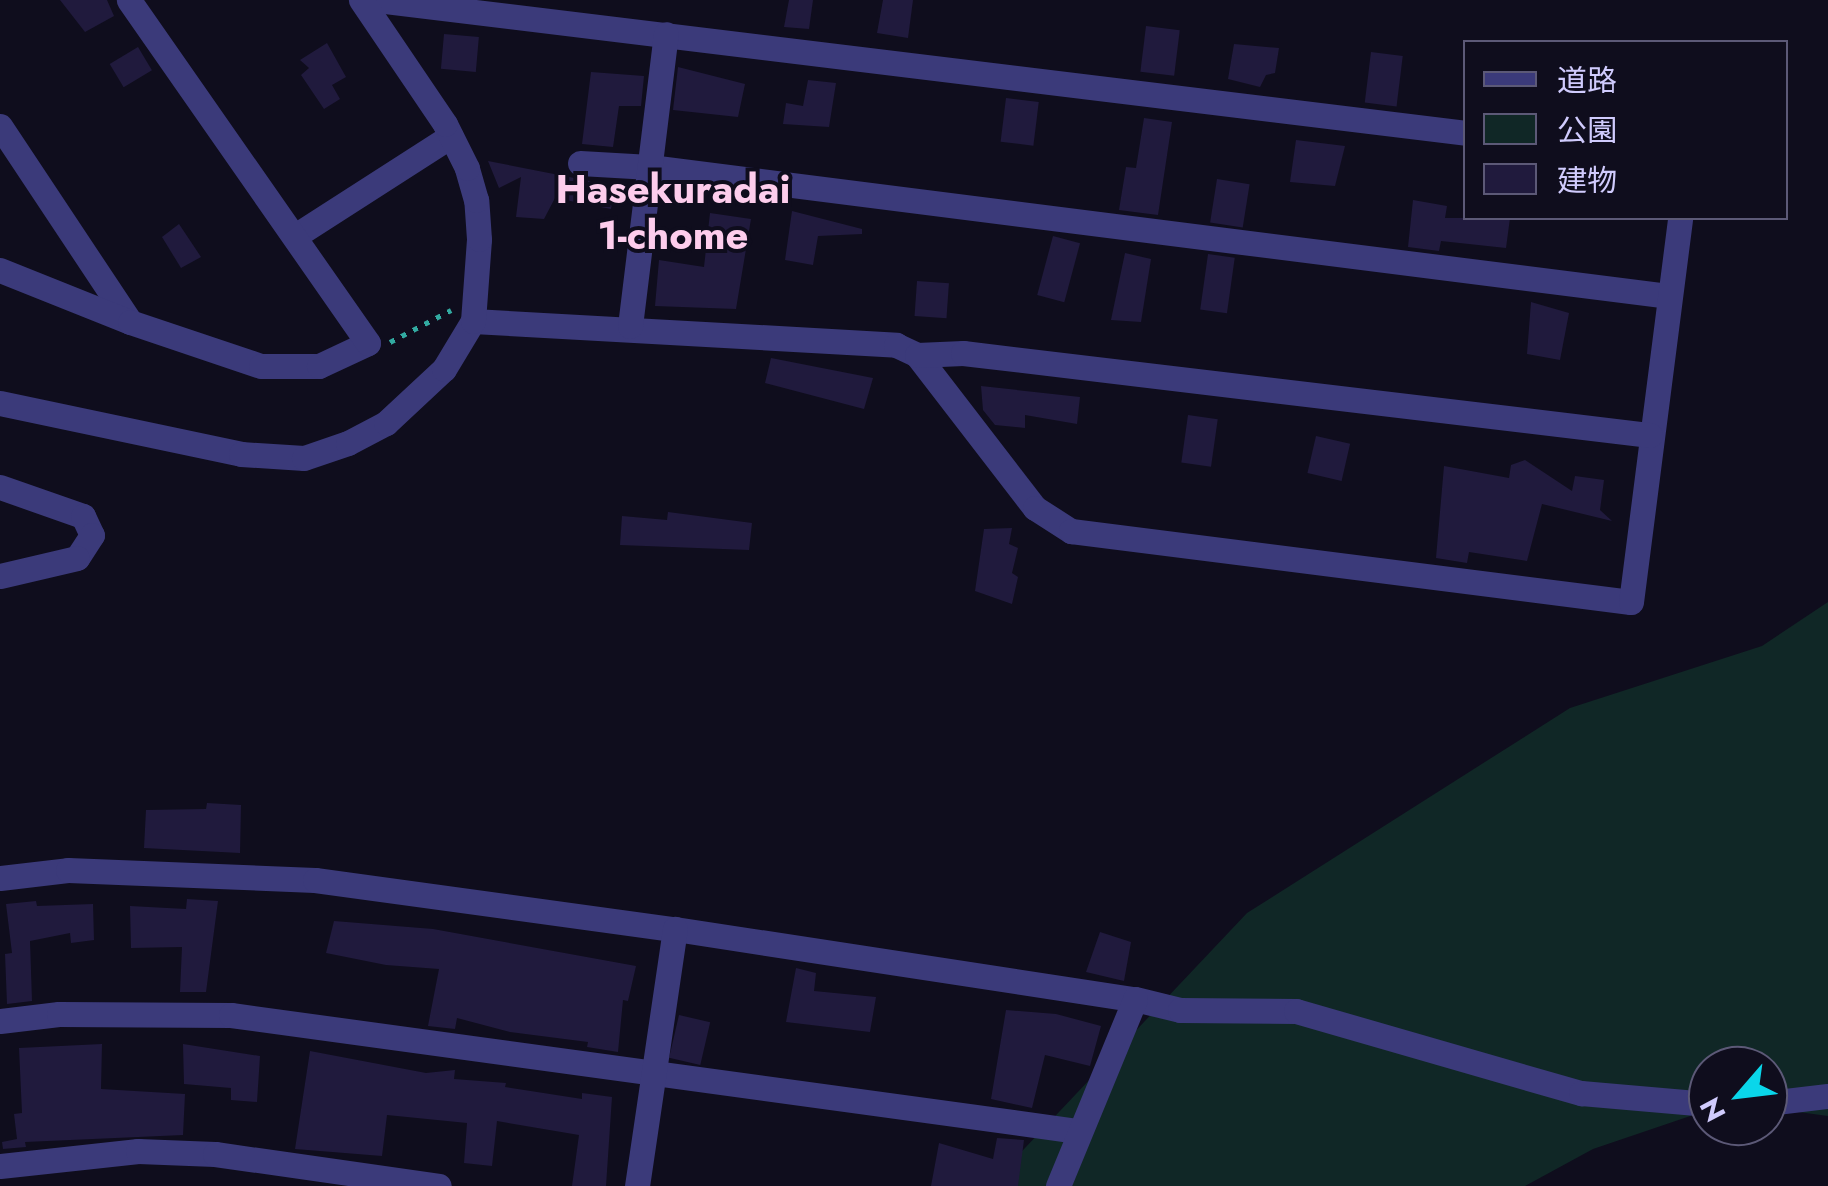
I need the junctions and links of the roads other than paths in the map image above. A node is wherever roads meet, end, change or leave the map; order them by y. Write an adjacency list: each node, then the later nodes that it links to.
1 (129, 0): 11 (street)
2 (361, 0): 7 (street)
3 (378, 0): 4 (street)
4 (666, 34): 6 (street); 9 (street)
5 (0, 126): 15 (street)
6 (1463, 133)
7 (451, 136): 11 (street); 14 (street)
8 (580, 164): 9 (street)
9 (650, 167): 13 (street); 16 (street)
10 (1680, 220): 13 (street)
11 (294, 236): 15 (street)
12 (0, 270): 15 (street)
13 (1668, 296): 19 (street)
14 (474, 310): 16 (street); 18 (street)
15 (130, 322)
16 (630, 326): 17 (street)
17 (917, 355): 19 (street); 19 (street)
18 (0, 403)
19 (1650, 434)
20 (0, 488): 21 (street)
21 (0, 576)
22 (0, 878): 23 (street)
23 (675, 929): 24 (street); 26 (street)
24 (1135, 999): 29 (street); 30 (street)
25 (0, 1021): 26 (street)
26 (655, 1071): 30 (street); 33 (street)
27 (1828, 1096): 28 (street)
28 (1788, 1101)
29 (1688, 1102)
30 (1078, 1131): 34 (street)
31 (0, 1166): 32 (street)
32 (440, 1186)
33 (637, 1186)
34 (1058, 1186)

